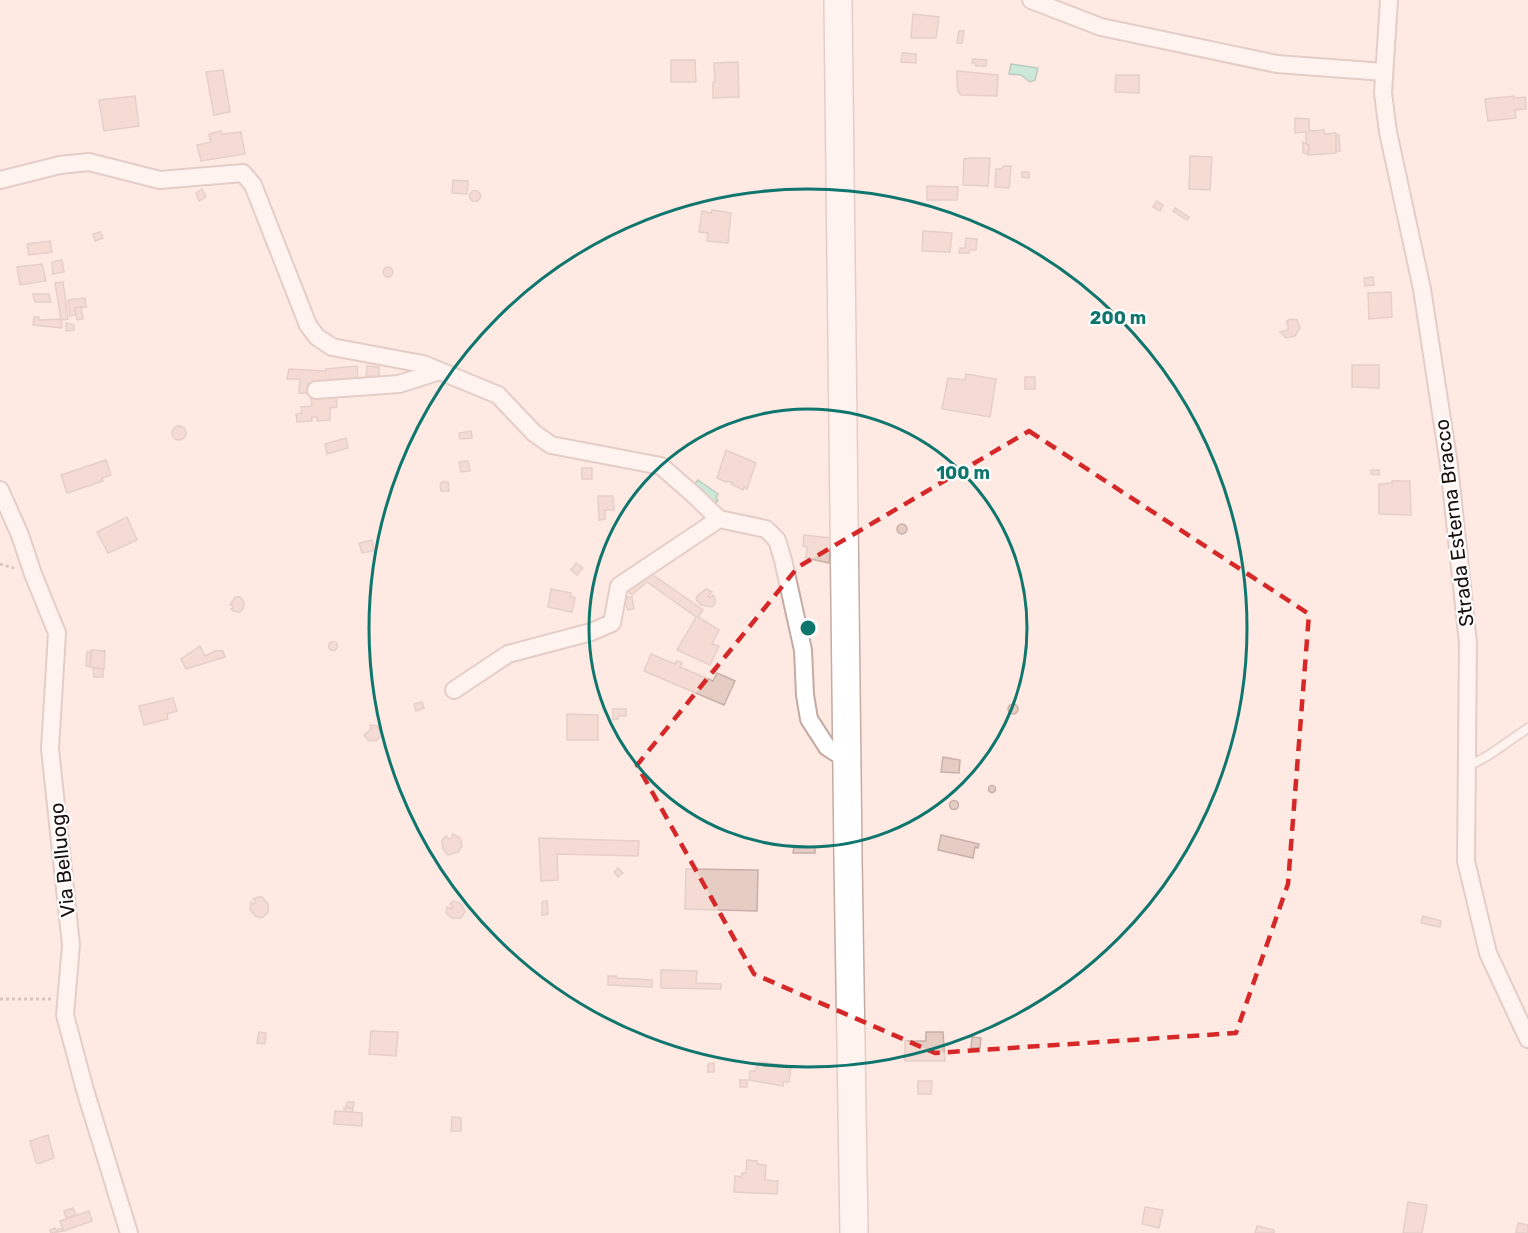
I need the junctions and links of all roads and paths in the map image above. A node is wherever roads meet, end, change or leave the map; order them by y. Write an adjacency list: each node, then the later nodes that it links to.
1 (838, 0): 12 (main road)
2 (1031, 0): 4 (street)
3 (1389, 0): 4 (street, Strada Esterna Bracco)
4 (1384, 72): 13 (street, Strada Esterna Bracco)
5 (0, 180): 6 (street)
6 (440, 371): 7 (street); 9 (street)
7 (316, 390)
8 (0, 490): 15 (street, Via Belluogo)
9 (719, 519): 10 (street); 12 (street)
10 (454, 690)
11 (1528, 728): 13 (lane)
12 (847, 760): 18 (main road)
13 (1467, 767): 16 (street, Strada Esterna Bracco)
14 (0, 999): 15 (path)
15 (67, 999): 17 (street, Via Belluogo)
16 (1528, 1039)
17 (129, 1233)
18 (854, 1233)

